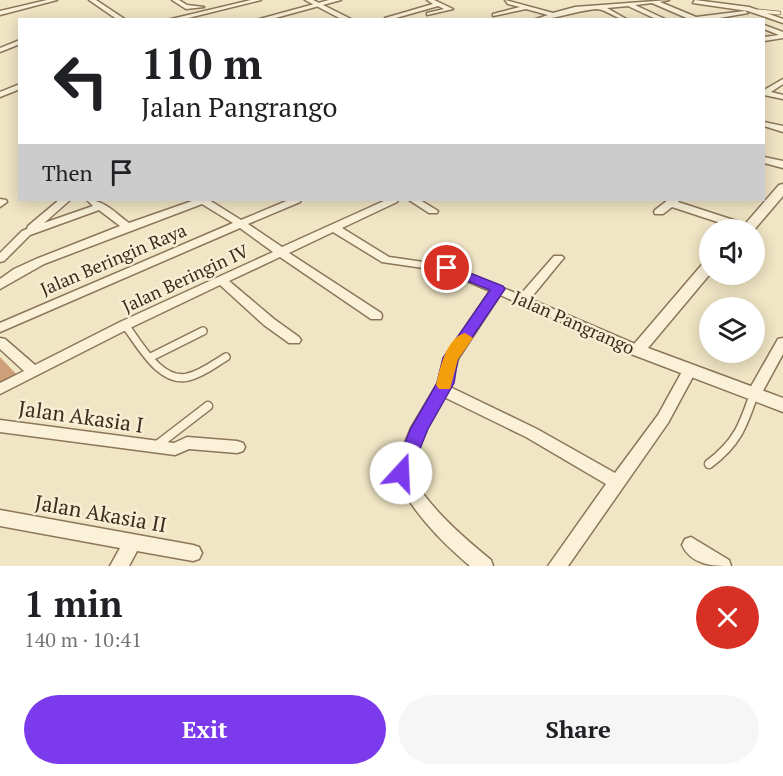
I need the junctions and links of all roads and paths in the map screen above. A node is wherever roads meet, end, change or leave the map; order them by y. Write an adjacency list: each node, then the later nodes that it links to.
1 (54, 0): 24 (street)
2 (92, 0): 30 (street)
3 (175, 0): 20 (street)
4 (258, 0): 20 (street)
5 (308, 0): 15 (street)
6 (338, 0): 15 (street)
7 (430, 0): 14 (street)
8 (508, 0): 17 (street)
9 (608, 0): 21 (street)
10 (666, 0): 12 (street)
11 (692, 1): 19 (street); 25 (street)
12 (653, 2): 16 (street); 37 (street)
13 (753, 2): 19 (street)
14 (438, 4): 26 (street); 34 (street)
15 (317, 5): 32 (street); 33 (street)
16 (630, 5): 18 (street); 36 (street)
17 (525, 7): 27 (street); 29 (street)
18 (601, 8): 21 (street); 35 (street)
19 (749, 9): 22 (street)
20 (209, 10): 31 (street)
21 (571, 11): 28 (street); 29 (street)
22 (758, 11): 23 (lane); 25 (street); 40 (street)
23 (779, 13)
24 (0, 14)
25 (729, 14): 38 (street); 39 (street)
26 (427, 15)
27 (495, 15)
28 (582, 15)
29 (549, 17)
30 (120, 18)
31 (178, 18)
32 (267, 18)
33 (346, 18)
34 (388, 18)
35 (621, 18)
36 (659, 18)
37 (693, 18)
38 (711, 18)
39 (738, 18)
40 (783, 21)
41 (765, 27): 42 (street)
42 (783, 35): 43 (street)
43 (765, 39)
44 (18, 43): 45 (street)
45 (0, 50)
46 (783, 81): 48 (street)
47 (18, 87): 50 (street)
48 (765, 91)
49 (765, 92): 51 (street)
50 (0, 95)
51 (783, 97)
52 (765, 116): 53 (street)
53 (783, 121)
54 (765, 160): 55 (street)
55 (783, 165)
56 (783, 188): 70 (street)
57 (64, 201): 74 (street)
58 (169, 201): 66 (street)
59 (200, 201): 66 (street)
60 (206, 201): 71 (street)
61 (294, 201): 71 (street, Jalan Beringin Raya)
62 (391, 201): 73 (street, Jalan Beringin IV)
63 (416, 201): 67 (street)
64 (672, 201): 68 (street); 69 (street)
65 (97, 203): 72 (street); 74 (street)
66 (178, 207): 72 (street)
67 (433, 211)
68 (658, 212)
69 (720, 219)
70 (756, 219)
71 (240, 223): 75 (street); 85 (street, Jalan Beringin Raya)
72 (128, 227): 79 (street)
73 (334, 228): 75 (street, Jalan Beringin IV); 81 (street, Jalan Pangrango)
74 (26, 233): 77 (street)
75 (280, 253): 80 (street, Jalan Beringin IV); 83 (street)
76 (558, 258): 82 (street)
77 (0, 259)
78 (699, 277): 90 (street)
79 (2, 281)
80 (222, 281): 84 (street, Jalan Beringin IV); 87 (street)
81 (498, 289): 82 (street, Jalan Pangrango); 96 (street)
82 (523, 299): 90 (street, Jalan Pangrango)
83 (376, 316)
84 (125, 325): 91 (lane); 94 (street, Jalan Beringin IV)
85 (0, 328)
86 (203, 331): 91 (lane)
87 (294, 340)
88 (0, 342): 94 (street)
89 (783, 342): 97 (street)
90 (637, 350): 93 (street, Jalan Pangrango)
91 (151, 357): 92 (lane)
92 (226, 357)
93 (689, 371): 97 (street, Jalan Pangrango); 104 (street)
94 (34, 372): 95 (street, Jalan Beringin IV)
95 (0, 389)
96 (442, 390): 104 (street); 110 (street)
97 (754, 394): 98 (street, Jalan Pangrango); 103 (lane)
98 (783, 405)
99 (208, 406): 101 (lane)
100 (0, 426): 101 (street, Jalan Akasia I)
101 (156, 447): 102 (street, Jalan Akasia I)
102 (237, 447)
103 (709, 464)
104 (618, 483): 111 (street)
105 (0, 518): 106 (street, Jalan Akasia II)
106 (133, 542): 108 (street, Jalan Akasia II); 109 (street)
107 (691, 546): 112 (street)
108 (193, 553)
109 (119, 566)
110 (484, 566)
111 (557, 566)
112 (722, 566)

